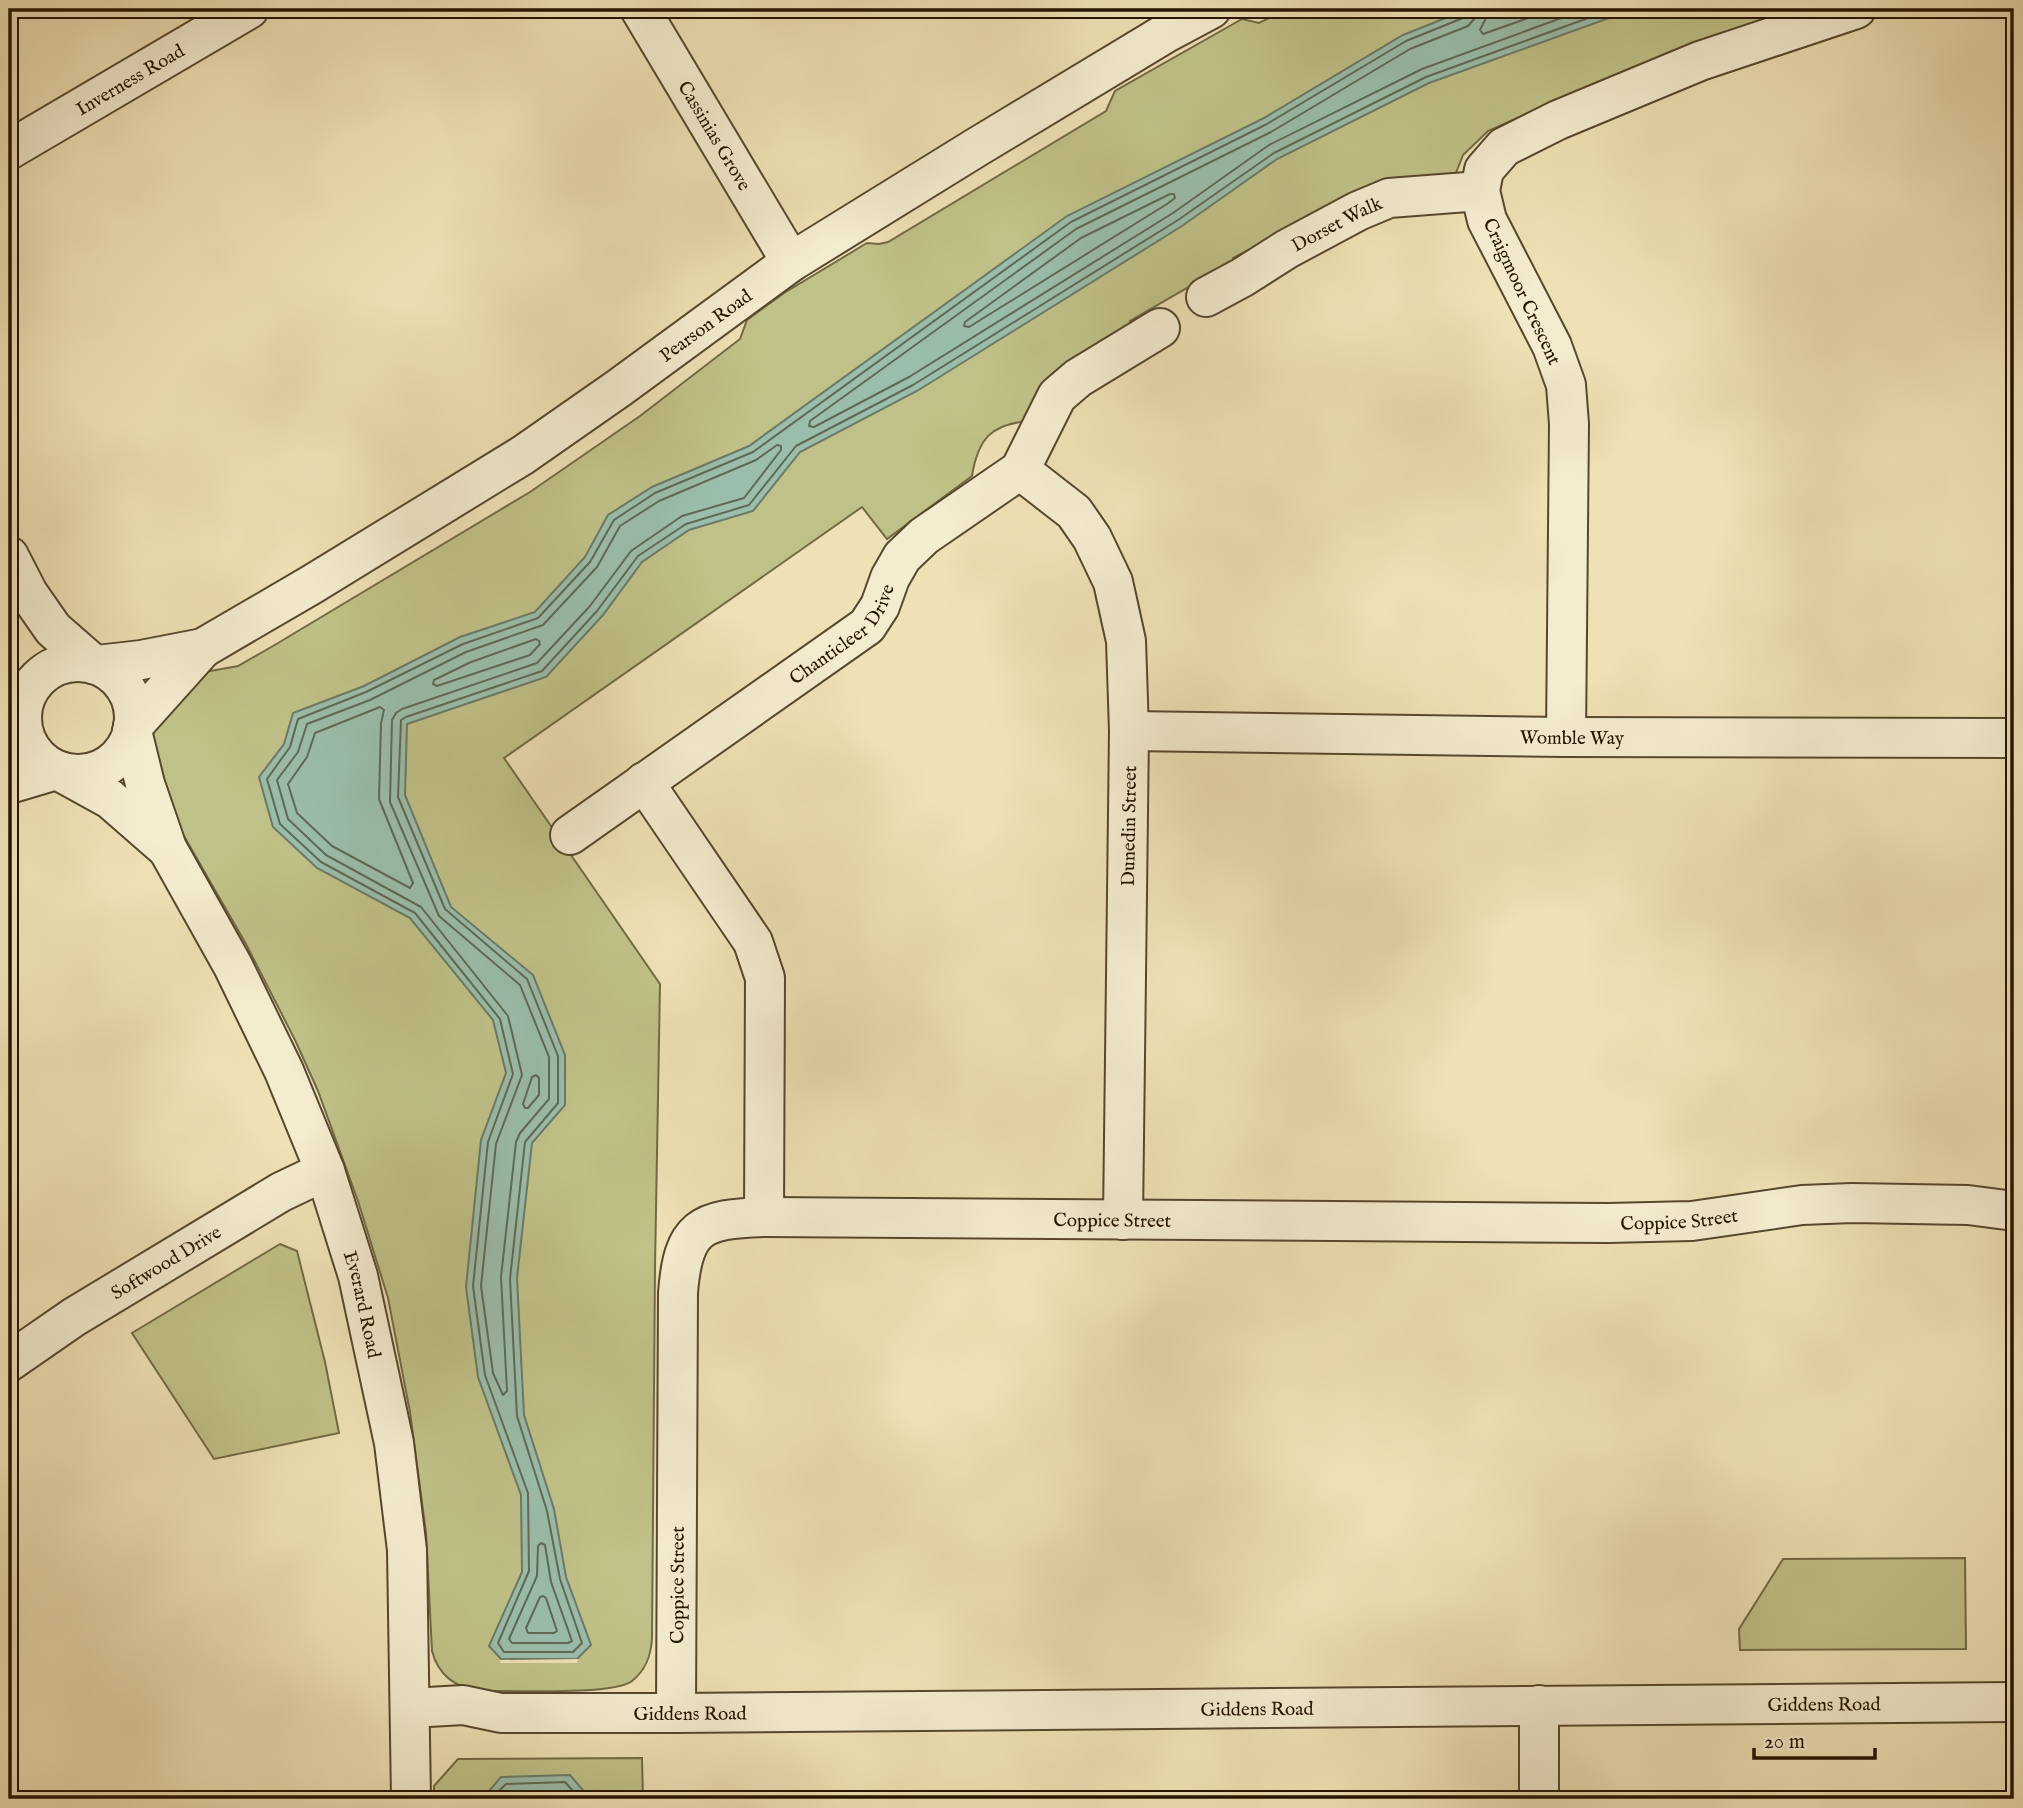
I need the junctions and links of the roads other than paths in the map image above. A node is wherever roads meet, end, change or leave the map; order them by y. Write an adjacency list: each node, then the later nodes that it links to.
1 (249, 9): 6 (street, Inverness Road)
2 (640, 9): 8 (street, Cassinias Grove)
3 (1211, 9): 5 (street, Pearson Road)
4 (1856, 9): 7 (street)
5 (1159, 21): 8 (street, Pearson Road)
6 (9, 150)
7 (1480, 191): 9 (street, Dorset Walk); 18 (street, Craigmoor Crescent)
8 (791, 262): 13 (street, Pearson Road)
9 (1206, 296)
10 (1160, 328): 11 (street)
11 (1020, 470): 17 (street, Dunedin Street); 21 (street, Chanticleer Drive)
12 (9, 556): 14 (street)
13 (203, 648): 14 (street, Pearson Road); 16 (street, Pearson Road)
14 (95, 664): 15 (street); 16 (street)
15 (15, 709): 20 (street)
16 (133, 729): 20 (street); 24 (street, Everard Road)
17 (1129, 731): 18 (street, Womble Way); 28 (street, Dunedin Street)
18 (1566, 737): 19 (street, Womble Way)
19 (2014, 738)
20 (58, 771): 22 (street); 24 (street, Everard Road)
21 (644, 782): 23 (street, Chanticleer Drive); 27 (street)
22 (9, 784)
23 (570, 835)
24 (167, 848): 25 (street, Everard Road)
25 (325, 1171): 29 (street, Softwood Drive); 33 (street, Everard Road)
26 (2014, 1212): 28 (street, Coppice Street)
27 (764, 1217): 28 (street, Coppice Street); 32 (street, Coppice Street)
28 (1123, 1220)
29 (9, 1362)
30 (2014, 1702): 31 (street, Giddens Road)
31 (1539, 1705): 32 (street, Giddens Road); 35 (street)
32 (676, 1713): 33 (street, Giddens Road)
33 (411, 1718): 34 (street, Everard Road)
34 (411, 1799)
35 (1539, 1799)

